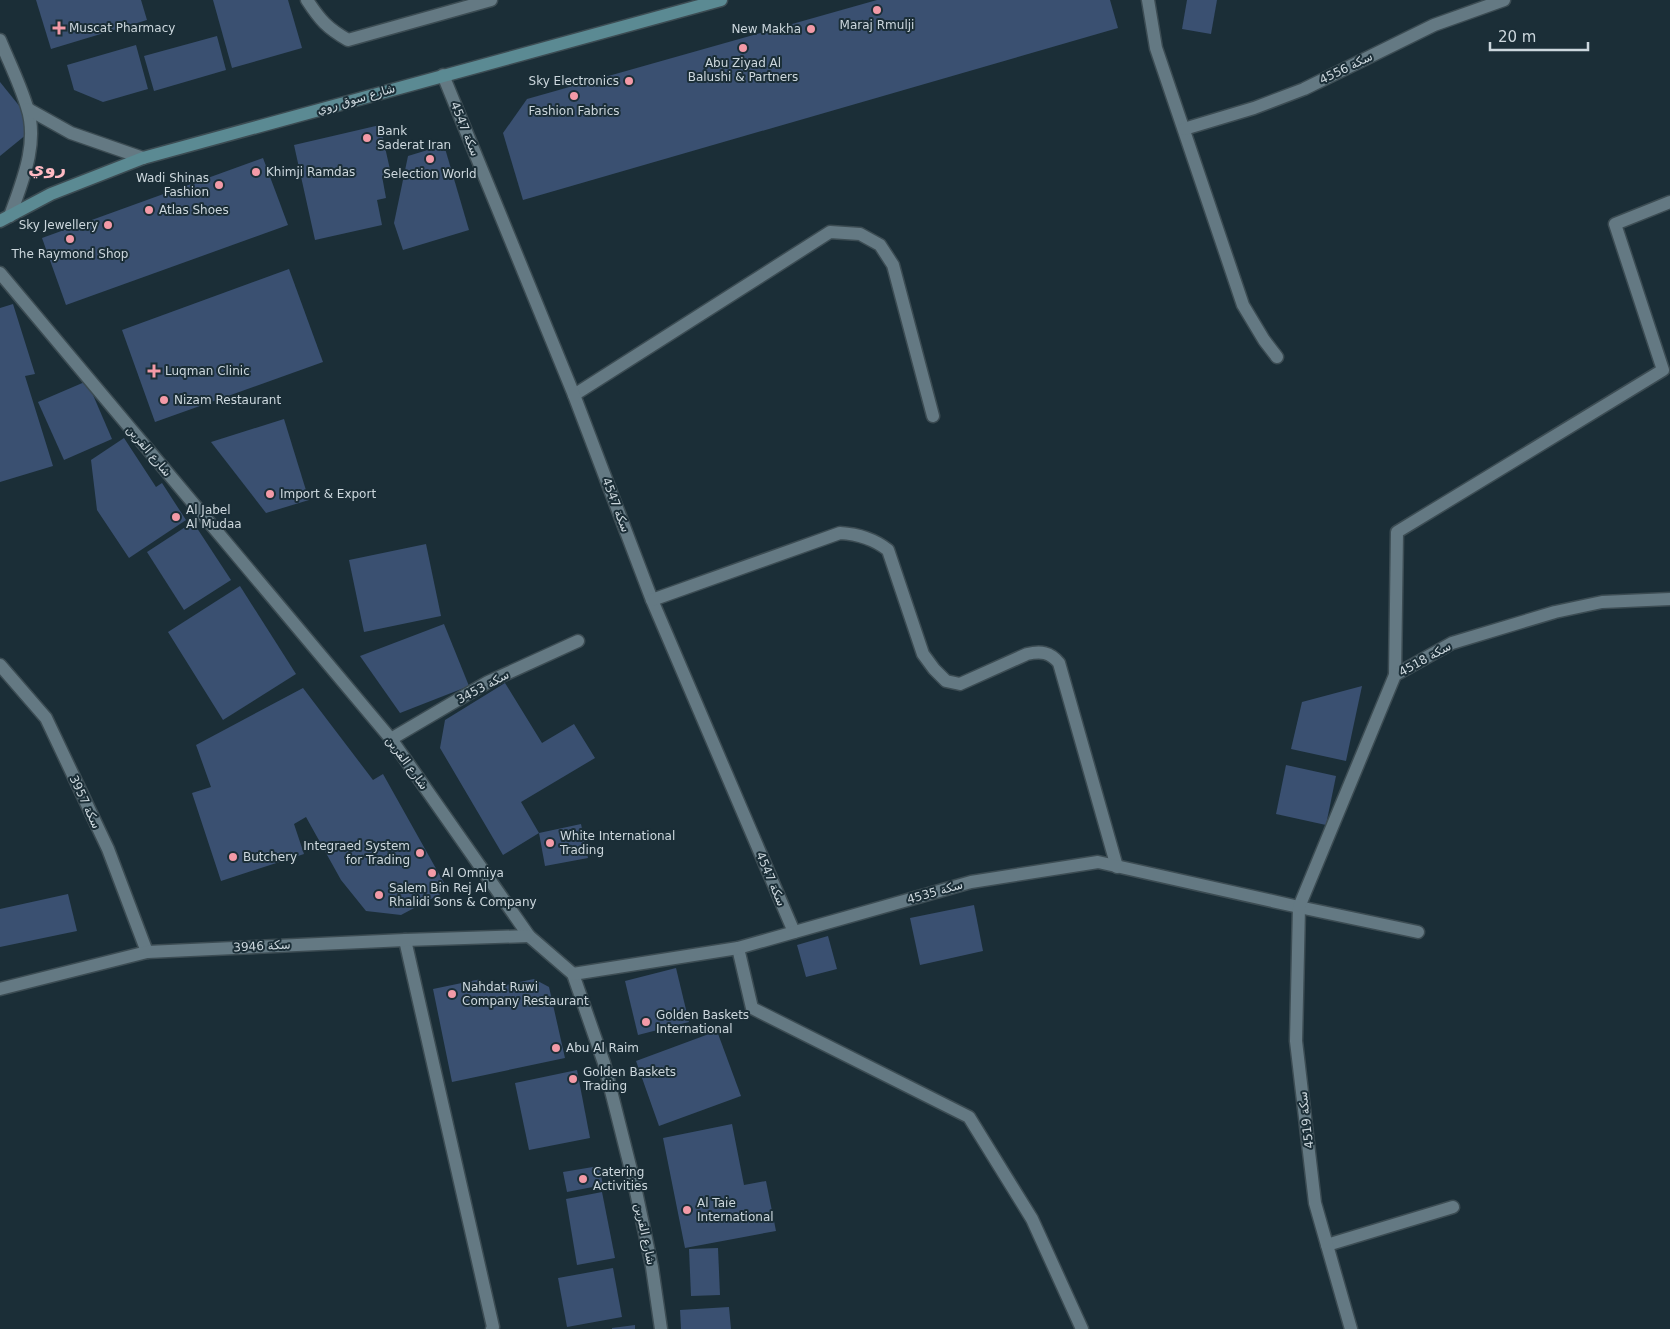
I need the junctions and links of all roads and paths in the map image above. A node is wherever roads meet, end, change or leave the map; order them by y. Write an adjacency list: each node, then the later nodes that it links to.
1 (306, 0): 2 (street)
2 (491, 0)
3 (721, 0): 7 (main road, شارع سوق روي)
4 (1148, 0): 9 (street)
5 (1504, 0): 9 (street, سكة 4556)
6 (0, 40): 8 (street)
7 (443, 75): 10 (main road, شارع سوق روي); 15 (street, سكة 4547)
8 (28, 109): 10 (street); 12 (street)
9 (1184, 129): 14 (street)
10 (143, 158): 12 (main road, شارع سوق روي)
11 (1670, 202): 21 (street)
12 (5, 218)
13 (0, 273): 22 (street, شارع القرين)
14 (1277, 357)
15 (574, 395): 16 (street); 18 (street, سكة 4547)
16 (933, 416)
17 (1670, 599): 21 (street, سكة 4518)
18 (652, 600): 23 (street); 25 (street, سكة 4547)
19 (578, 641): 22 (street, سكة 3453)
20 (0, 665): 30 (street, سكة 3957)
21 (1395, 675): 24 (street, سكة 4518)
22 (390, 740): 27 (street, شارع القرين)
23 (1117, 867): 24 (street, سكة 4535); 25 (street, سكة 4535)
24 (1299, 907): 26 (street, سكة 4535); 34 (street, سكة 4519)
25 (794, 932): 29 (street, سكة 4535)
26 (1418, 932)
27 (529, 936): 28 (street, سكة 3946); 31 (street, شارع القرين)
28 (405, 940): 30 (street, سكة 3946); 35 (street)
29 (738, 948): 31 (street, سكة 4535); 37 (street)
30 (148, 952): 32 (street, سكة 3946)
31 (573, 974): 36 (street, شارع القرين)
32 (0, 988)
33 (1453, 1207): 34 (street)
34 (1327, 1245): 38 (street, سكة 4519)
35 (492, 1329)
36 (661, 1329)
37 (1082, 1329)
38 (1351, 1329)

